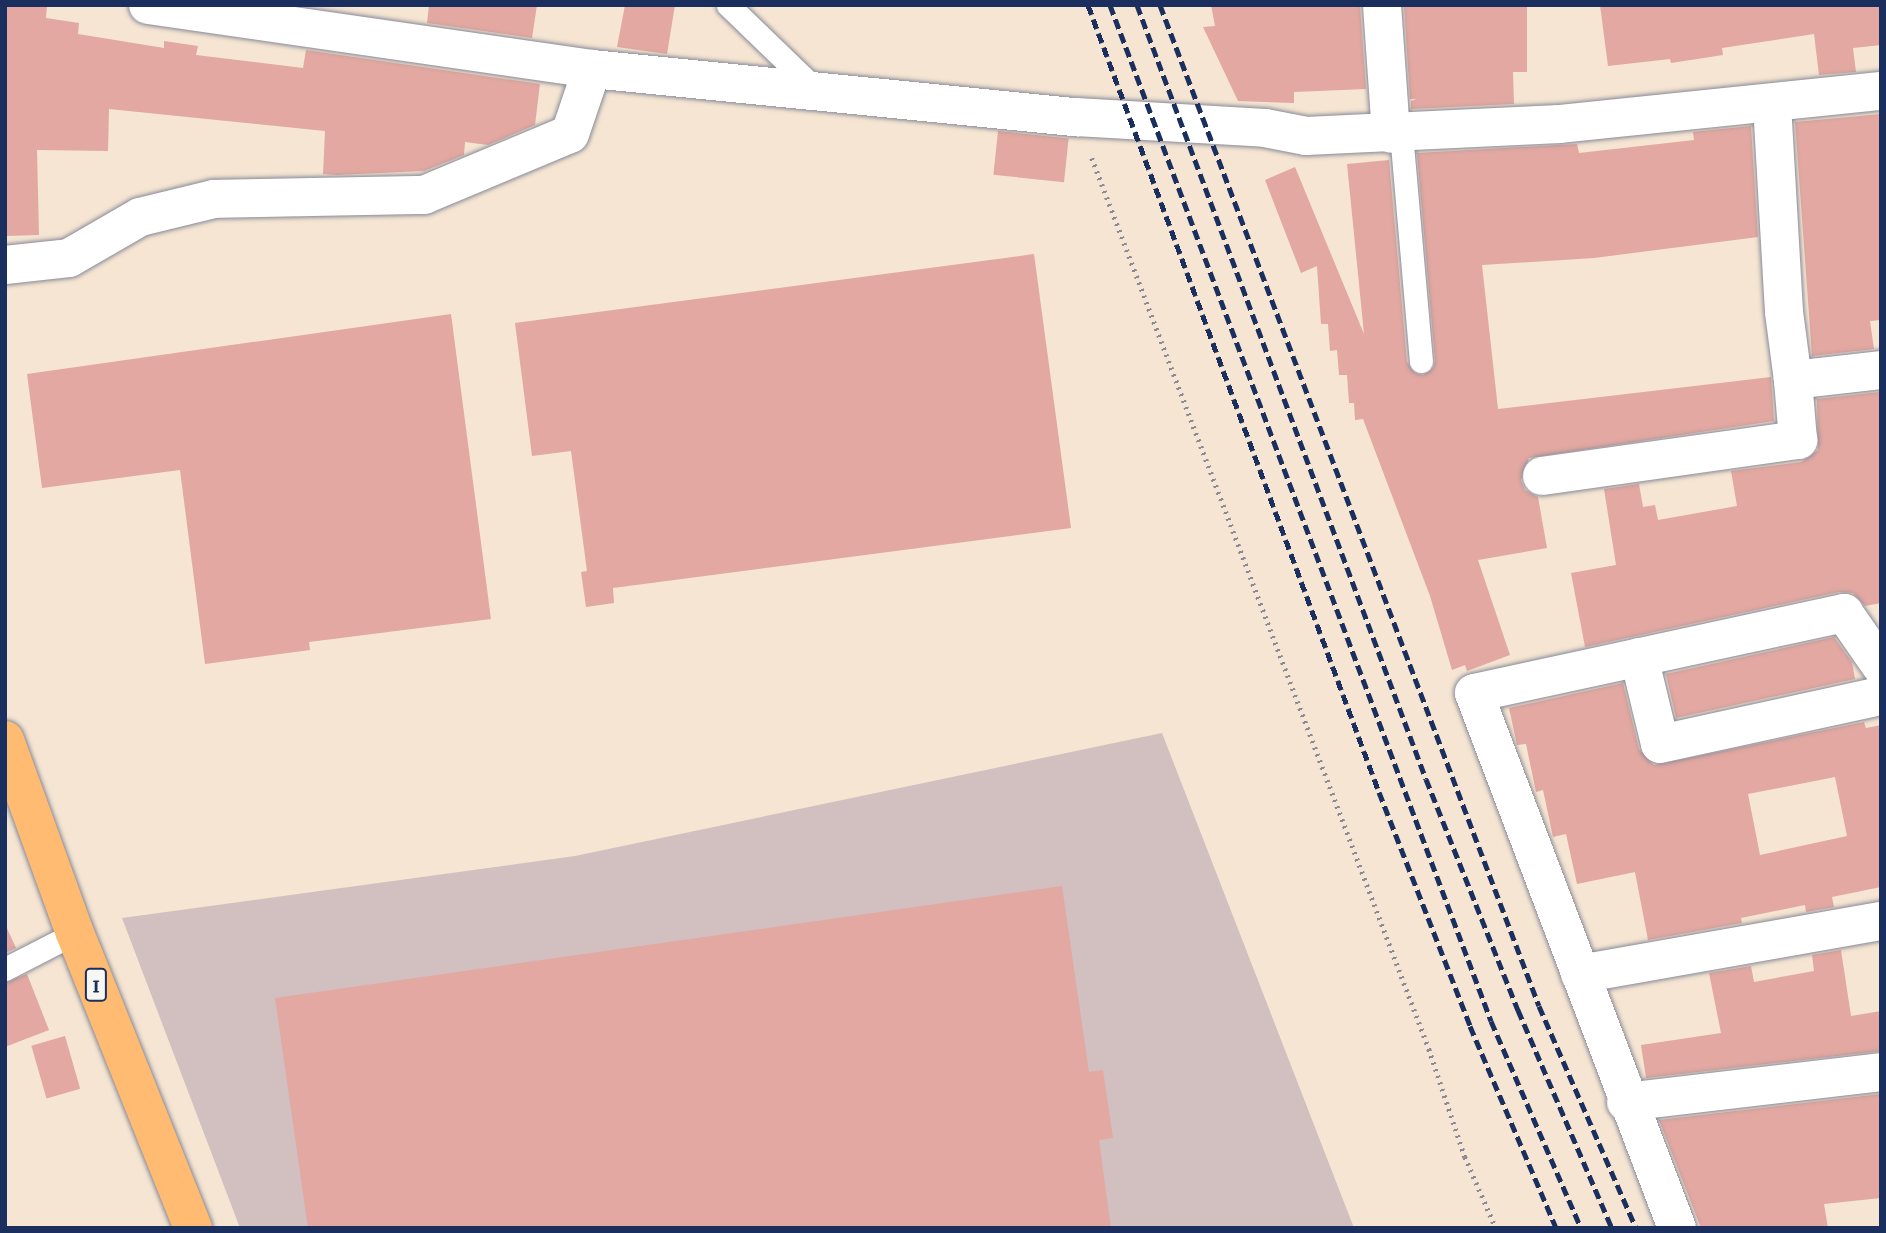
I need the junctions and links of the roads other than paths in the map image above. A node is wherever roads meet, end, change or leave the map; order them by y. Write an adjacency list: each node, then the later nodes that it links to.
1 (148, 5): 4 (street)
2 (727, 5): 5 (lane)
3 (1382, 5): 8 (street)
4 (592, 69): 5 (street); 9 (street)
5 (817, 91): 8 (street)
6 (1881, 91): 7 (street)
7 (1772, 104): 8 (street); 12 (street)
8 (1396, 133): 10 (lane)
9 (5, 265)
10 (1421, 361)
11 (1881, 370): 12 (street)
12 (1793, 380): 13 (street)
13 (1542, 476)
14 (1639, 657): 15 (street); 16 (street); 21 (street)
15 (1881, 666)
16 (1881, 696)
17 (5, 740): 19 (highway, 1)
18 (1881, 920): 21 (street)
19 (75, 933): 20 (lane); 24 (highway, 1)
20 (5, 969)
21 (1580, 974): 23 (street)
22 (1881, 1072): 23 (street)
23 (1626, 1102): 25 (street)
24 (193, 1228)
25 (1677, 1228)

